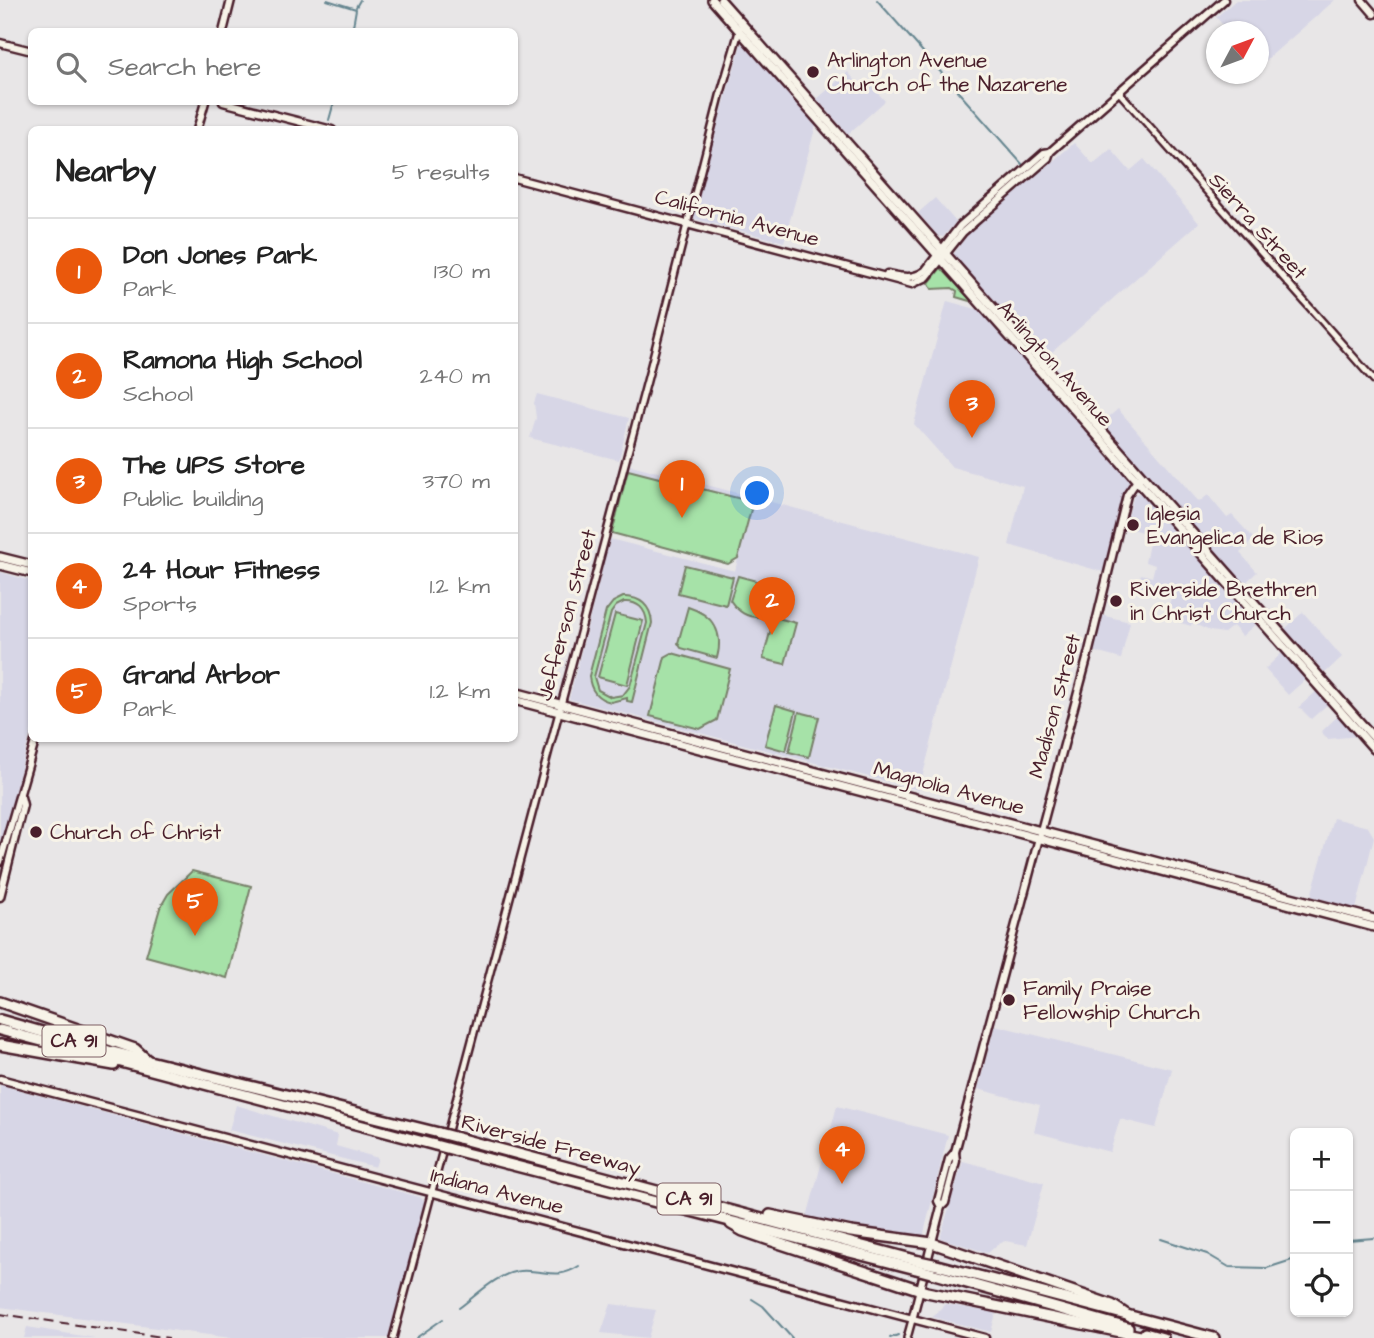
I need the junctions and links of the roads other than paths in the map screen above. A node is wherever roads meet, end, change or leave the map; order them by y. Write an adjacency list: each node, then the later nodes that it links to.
1 (231, 0): 8 (main road)
2 (712, 0): 7 (main road, Arlington Avenue)
3 (721, 0): 7 (main road, Arlington Avenue)
4 (1224, 0): 13 (main road)
5 (1362, 0): 6 (main road)
6 (1374, 14)
7 (740, 26): 9 (street, Jefferson Street); 10 (main road, Arlington Avenue); 20 (main road, Arlington Avenue)
8 (224, 28)
9 (736, 40): 10 (street); 19 (street, Jefferson Street)
10 (748, 40): 20 (main road, Arlington Avenue)
11 (0, 43): 12 (main road)
12 (28, 50)
13 (1119, 92): 20 (main road); 21 (street, Sierra Street)
14 (204, 105): 16 (main road)
15 (235, 105): 17 (main road)
16 (199, 126)
17 (316, 126)
18 (518, 179): 19 (main road, California Avenue)
19 (687, 223): 20 (main road, California Avenue); 29 (street, Jefferson Street)
20 (942, 255): 22 (main road, Arlington Avenue)
21 (1374, 380)
22 (1138, 478): 30 (main road, Arlington Avenue); 32 (main road, Arlington Avenue); 36 (main road, Madison Street)
23 (0, 557): 24 (main road)
24 (28, 564)
25 (0, 565): 26 (main road)
26 (28, 572)
27 (518, 693): 29 (main road, Magnolia Avenue)
28 (518, 702): 29 (main road, Magnolia Avenue)
29 (559, 708): 36 (main road, Magnolia Avenue); 48 (street, Jefferson Street)
30 (1374, 737)
31 (35, 742): 33 (main road)
32 (1374, 749)
33 (21, 797): 34 (main road); 35 (main road)
34 (13, 814): 35 (main road); 37 (main road)
35 (19, 822): 38 (main road)
36 (1039, 835): 39 (main road, Magnolia Avenue); 40 (main road, Magnolia Avenue); 51 (main road, Madison Street)
37 (0, 862)
38 (0, 897)
39 (1374, 919)
40 (1374, 927)
41 (0, 1002): 45 (highway)
42 (0, 1020): 45 (highway, Riverside Freeway / CA 91)
43 (0, 1030): 46 (highway, Riverside Freeway / CA 91)
44 (0, 1045): 46 (highway)
45 (148, 1061): 49 (highway, Riverside Freeway / CA 91, bridge)
46 (163, 1072): 50 (highway, Riverside Freeway / CA 91, bridge)
47 (0, 1079): 48 (main road, Indiana Avenue)
48 (431, 1193): 56 (main road, Indiana Avenue); 57 (street, Jefferson Street)
49 (739, 1212): 51 (highway); 52 (highway, Riverside Freeway / CA 91)
50 (724, 1219): 52 (highway, Riverside Freeway / CA 91); 54 (highway)
51 (932, 1243): 54 (main road, Madison Street); 55 (highway)
52 (918, 1265): 53 (highway, Riverside Freeway / CA 91, bridge)
53 (932, 1269): 55 (highway, Riverside Freeway / CA 91); 61 (highway, Riverside Freeway / CA 91)
54 (920, 1290): 56 (main road, Madison Street); 60 (highway)
55 (1130, 1317): 62 (highway, Riverside Freeway / CA 91)
56 (912, 1320): 58 (street, Madison Street); 59 (main road, Indiana Avenue)
57 (393, 1338)
58 (907, 1338)
59 (985, 1338)
60 (1150, 1338)
61 (1163, 1338)
62 (1214, 1338)

